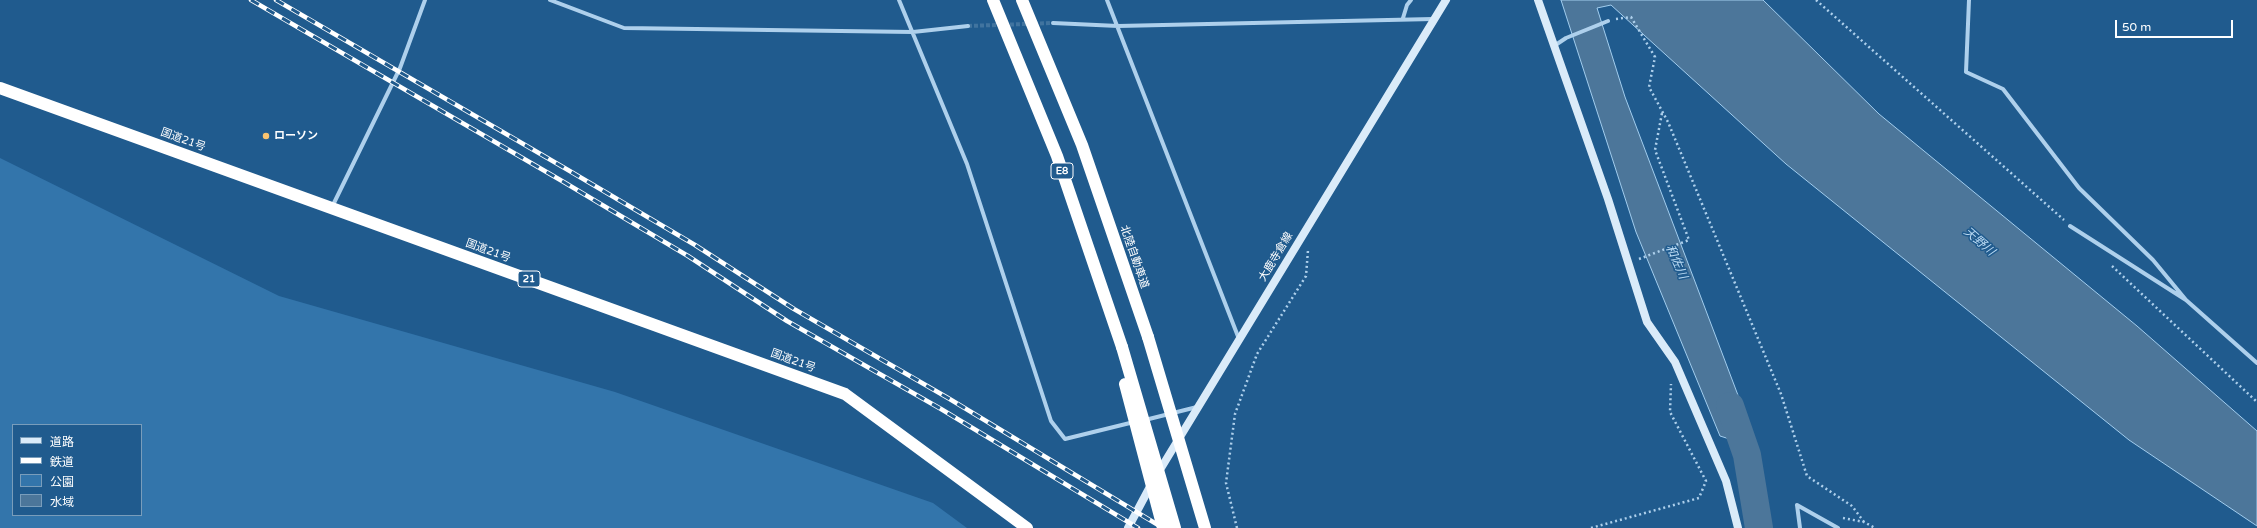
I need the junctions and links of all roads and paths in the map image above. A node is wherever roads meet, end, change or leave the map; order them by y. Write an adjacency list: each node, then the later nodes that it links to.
1 (425, 0): 22 (street)
2 (551, 0): 18 (street)
3 (899, 0): 18 (street)
4 (993, 0): 29 (highway, E8)
5 (1022, 0): 34 (highway, 北陸自動車道 / E8, bridge)
6 (1107, 0): 17 (street)
7 (1412, 0): 12 (street)
8 (1446, 0): 13 (main road, 大鹿寺倉線)
9 (1538, 0): 19 (main road)
10 (1816, 0): 24 (path)
11 (1969, 0): 27 (street)
12 (1403, 18): 13 (street); 17 (street)
13 (1433, 19): 23 (main road, 大鹿寺倉線)
14 (1608, 21): 19 (street); 21 (path)
15 (1053, 23): 17 (street)
16 (968, 26): 18 (street)
17 (1118, 26): 28 (street)
18 (913, 32): 33 (street)
19 (1554, 46): 31 (main road)
20 (0, 88): 22 (highway, 国道21号 / 21)
21 (1663, 112): 25 (path); 36 (path)
22 (332, 208): 37 (highway, 国道21号 / 21)
23 (1310, 221): 28 (main road, 大鹿寺倉線); 43 (path)
24 (2070, 226): 27 (street)
25 (1637, 260)
26 (2110, 263): 32 (path)
27 (2186, 300): 30 (street)
28 (1239, 340): 33 (main road, 大鹿寺倉線)
29 (1118, 348): 39 (highway, bridge); 40 (highway, E8, bridge)
30 (2257, 363)
31 (1679, 371): 44 (path); 45 (main road)
32 (2257, 402)
33 (1197, 407): 38 (main road, 大鹿寺倉線)
34 (1175, 425): 41 (highway, 北陸自動車道 / E8, bridge); 42 (highway, bridge)
35 (1839, 516): 36 (path)
36 (1864, 522): 48 (path)
37 (1027, 528)
38 (1128, 528)
39 (1163, 528)
40 (1175, 528)
41 (1205, 528)
42 (1212, 528)
43 (1237, 528)
44 (1591, 528)
45 (1738, 528)
46 (1800, 528): 47 (street)
47 (1838, 528)
48 (1875, 528)

